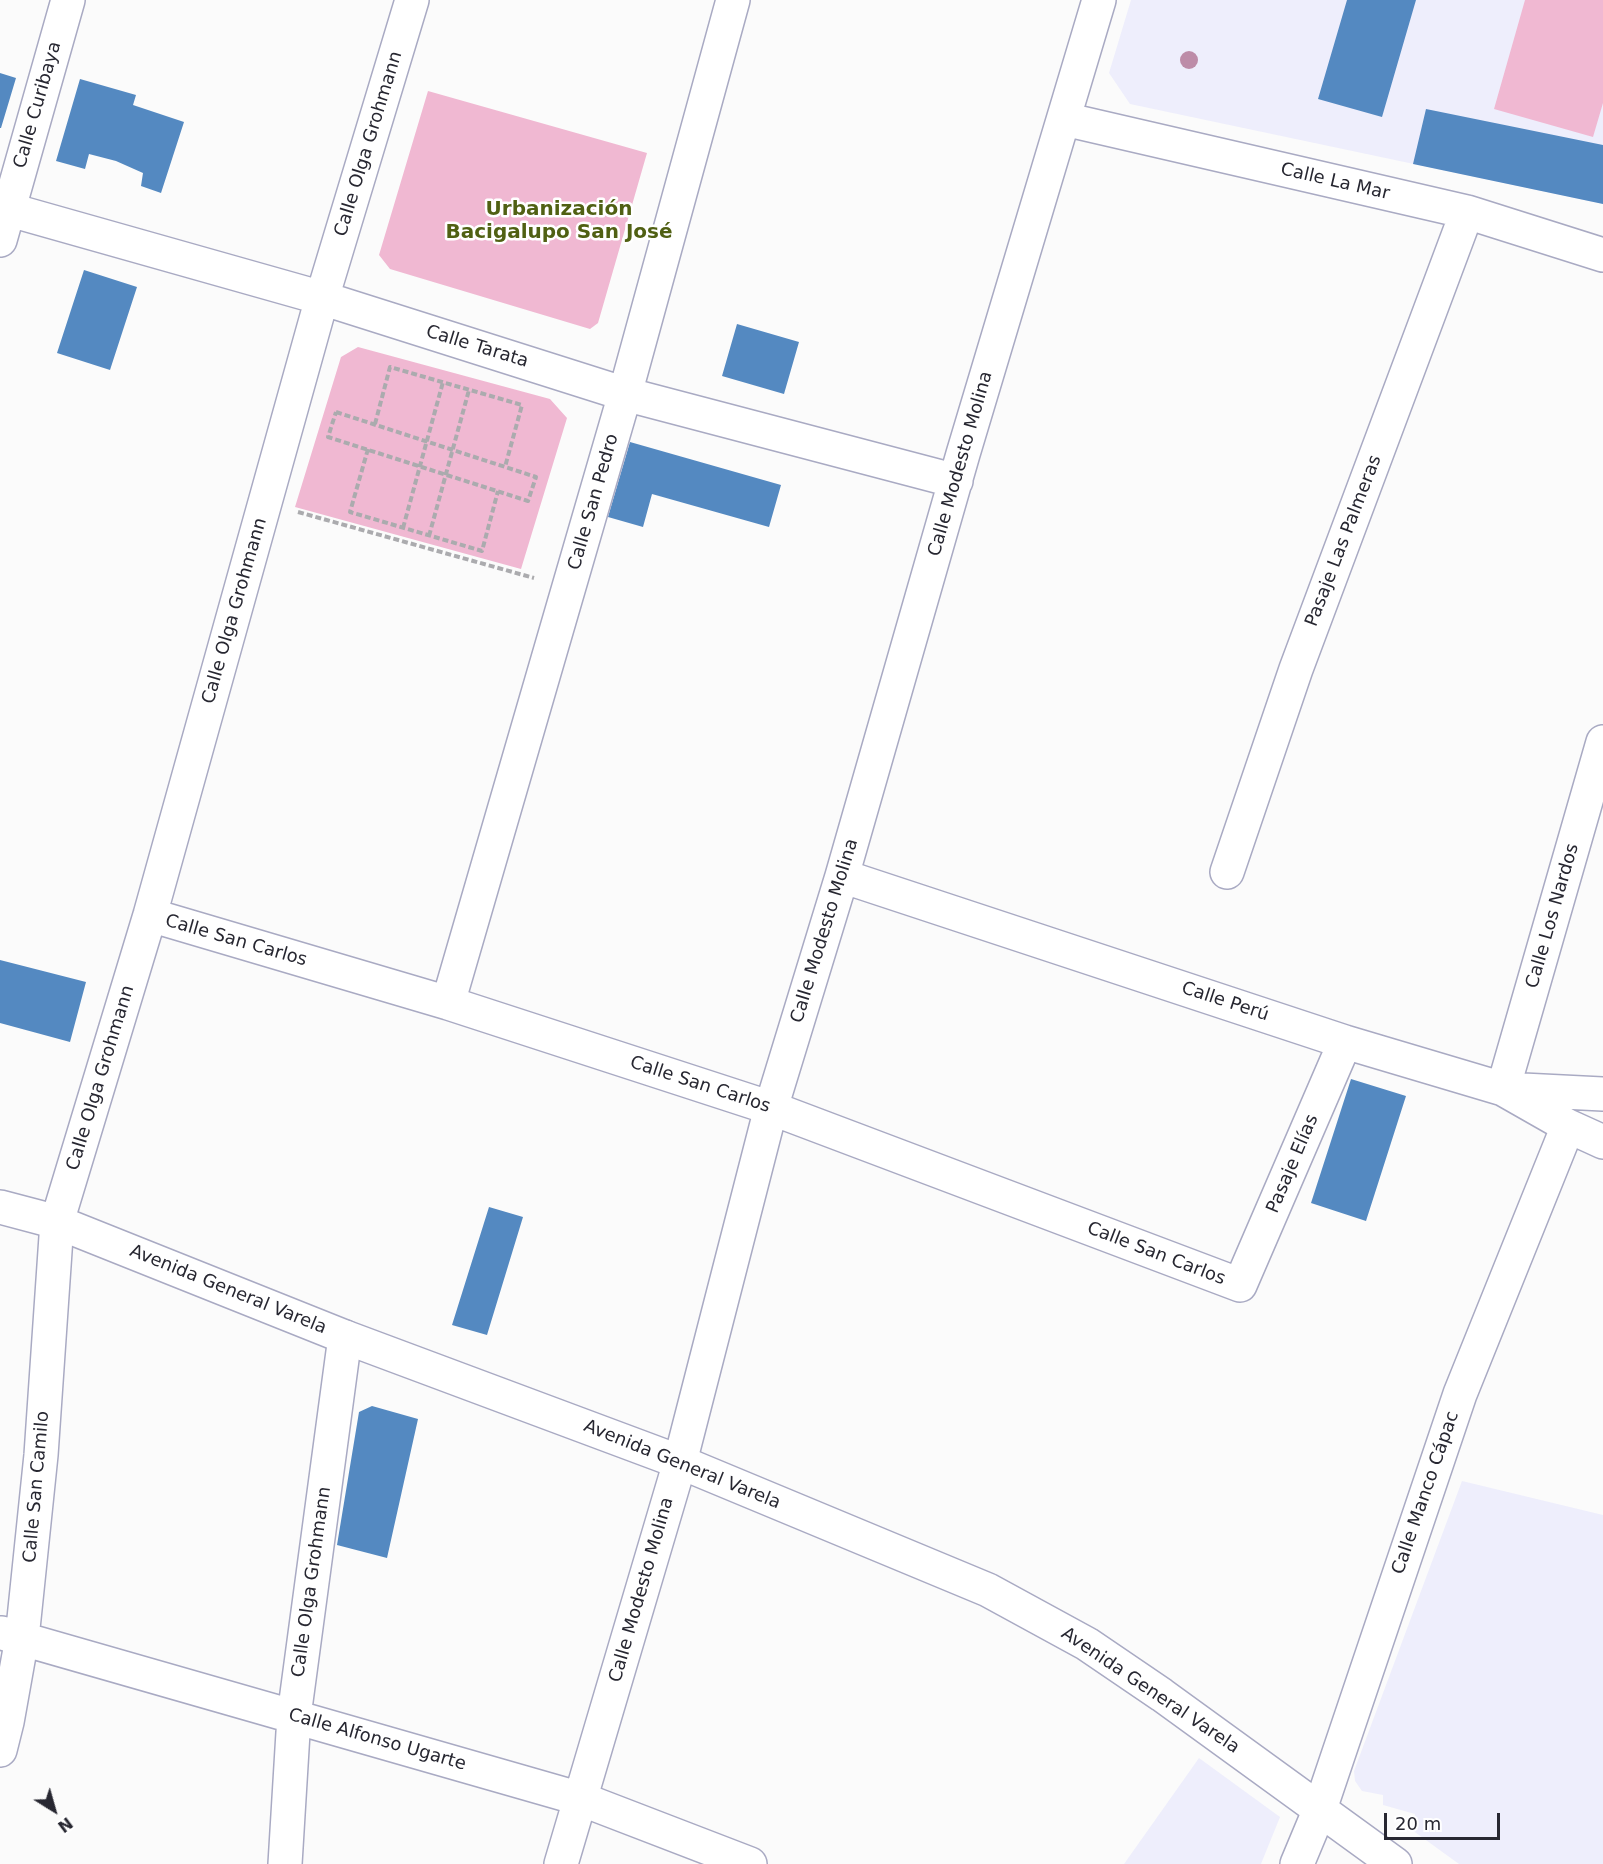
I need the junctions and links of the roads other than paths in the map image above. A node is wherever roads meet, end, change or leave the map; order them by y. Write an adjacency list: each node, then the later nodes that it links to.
1 (68, 0): 7 (street, Calle Curibaya)
2 (412, 0): 9 (street, Calle Olga Grohmann)
3 (733, 0): 10 (street, Calle San Pedro)
4 (1099, 0): 5 (street, Calle Modesto Molina)
5 (1064, 119): 6 (street, Calle La Mar); 11 (street, Calle Modesto Molina)
6 (1467, 212): 8 (street, Calle La Mar); 13 (street, Pasaje Las Palmeras)
7 (3, 219): 9 (street, Calle Tarata)
8 (1603, 255)
9 (322, 298): 10 (street, Calle Tarata); 15 (street, Calle Olga Grohmann)
10 (625, 394): 11 (street, Calle Tarata); 16 (street, Calle San Pedro)
11 (956, 481): 14 (street, Calle Modesto Molina)
12 (1603, 742): 18 (street, Calle Los Nardos)
13 (1227, 872)
14 (842, 876): 17 (street, Calle Perú); 20 (street, Calle Modesto Molina)
15 (150, 915): 16 (street, Calle San Carlos); 24 (street, Calle Olga Grohmann)
16 (448, 1003): 20 (street, Calle San Carlos)
17 (1345, 1042): 18 (street, Calle Perú); 25 (street, Pasaje Elías)
18 (1503, 1089): 19 (street); 21 (street, Calle Perú)
19 (1603, 1094)
20 (771, 1108): 25 (street, Calle San Carlos); 27 (street, Calle Modesto Molina)
21 (1568, 1126): 22 (street, Calle Perú); 32 (street, Calle Manco Cápac)
22 (1603, 1142)
23 (0, 1207): 24 (street, Avenida General Varela)
24 (57, 1222): 26 (street, Avenida General Varela); 28 (street, Calle San Camilo)
25 (1240, 1285)
26 (345, 1337): 27 (street, Avenida General Varela); 29 (street, Calle Olga Grohmann)
27 (680, 1462): 31 (street, Calle Modesto Molina); 32 (street, Avenida General Varela)
28 (11, 1635): 29 (street, Calle Alfonso Ugarte); 30 (street, Calle San Camilo)
29 (294, 1716): 31 (street, Calle Alfonso Ugarte); 33 (street, Calle Olga Grohmann)
30 (0, 1750)
31 (581, 1799): 34 (street, Calle Modesto Molina); 35 (street, Calle Alfonso Ugarte)
32 (1320, 1809): 36 (street, Calle Manco Cápac); 37 (street, Avenida General Varela)
33 (285, 1864)
34 (561, 1864)
35 (750, 1864)
36 (1297, 1864)
37 (1395, 1864)

